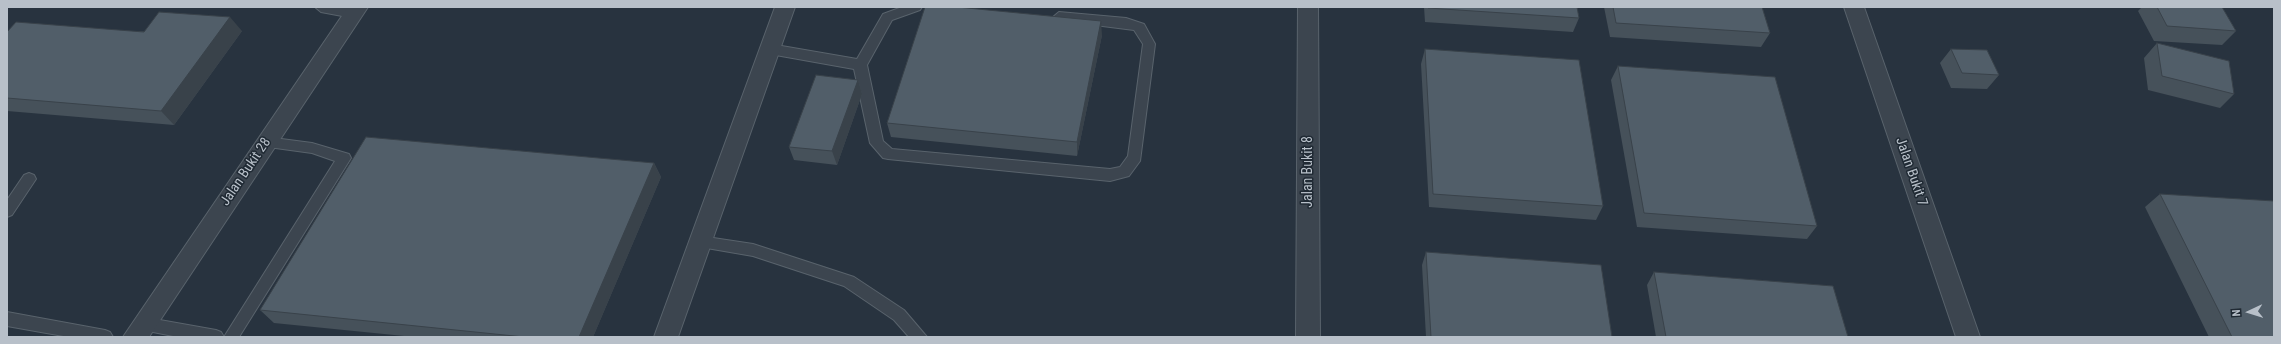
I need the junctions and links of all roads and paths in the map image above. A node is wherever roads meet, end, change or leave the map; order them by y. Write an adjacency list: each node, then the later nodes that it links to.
1 (321, 7): 6 (lane)
2 (785, 7): 8 (street)
3 (916, 7): 9 (lane)
4 (1308, 7): 21 (street, Jalan Bukit 8)
5 (1854, 7): 22 (street, Jalan Bukit 7)
6 (356, 10): 10 (street, Jalan Bukit 28)
7 (1047, 16): 9 (lane)
8 (770, 49): 9 (lane); 13 (street)
9 (860, 66)
10 (266, 142): 15 (street, Jalan Bukit 28); 18 (lane)
11 (29, 179): 12 (lane)
12 (7, 211)
13 (700, 242): 19 (street); 20 (lane)
14 (7, 319): 16 (lane)
15 (139, 331): 17 (lane)
16 (105, 337)
17 (216, 337)
18 (231, 337)
19 (666, 337)
20 (919, 337)
21 (1308, 337)
22 (1968, 337)

